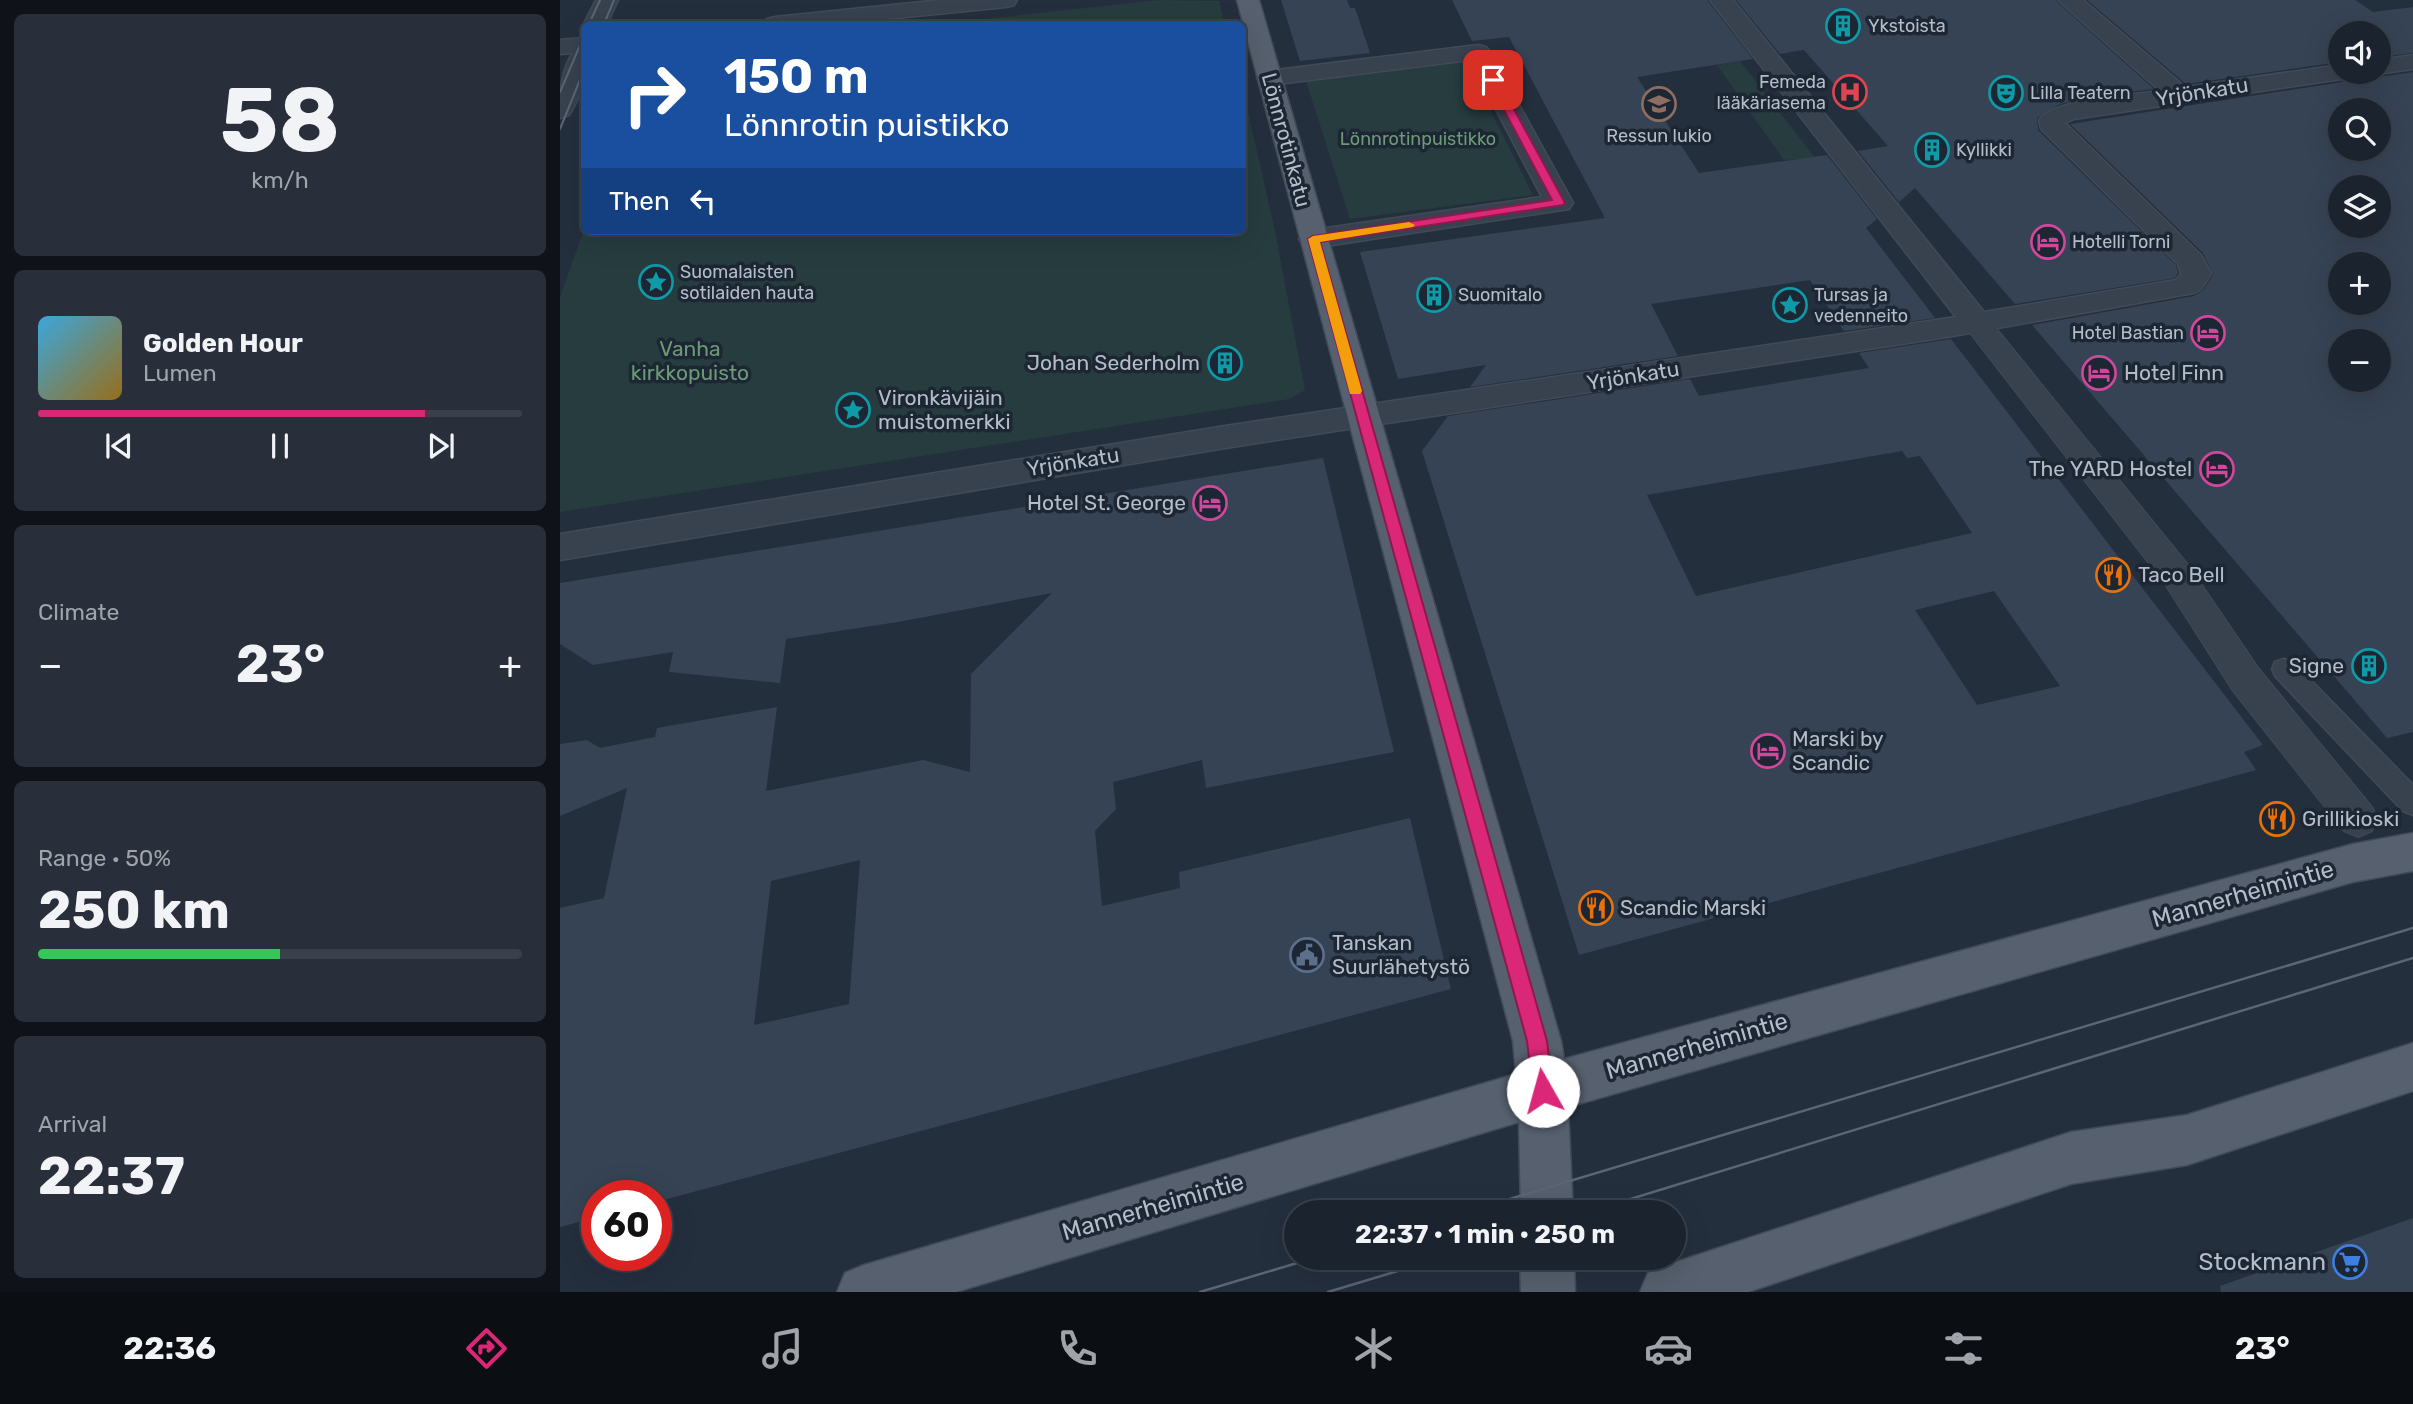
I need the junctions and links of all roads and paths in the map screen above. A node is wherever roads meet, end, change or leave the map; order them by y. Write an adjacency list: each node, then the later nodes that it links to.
1 (607, 0): 6 (street)
2 (1006, 0): 7 (street)
3 (1248, 0): 14 (main road, Lönnrotinkatu)
4 (1721, 0): 18 (street)
5 (2069, 0): 15 (street)
6 (597, 21)
7 (804, 21)
8 (581, 45): 9 (street)
9 (560, 47)
10 (581, 60): 16 (street)
11 (2413, 62): 12 (street)
12 (2391, 65)
13 (2328, 74): 15 (street, Yrjönkatu)
14 (1269, 78): 17 (main road, Lönnrotinkatu); 17 (street)
15 (2178, 94): 18 (street, Yrjönkatu)
16 (560, 110)
17 (1313, 239): 19 (main road, Lönnrotinkatu)
18 (1978, 323): 19 (street, Yrjönkatu); 23 (street)
19 (1362, 417): 20 (street, Yrjönkatu); 26 (main road, Lönnrotinkatu)
20 (560, 547)
21 (2284, 669): 22 (lane)
22 (2413, 803)
23 (2358, 819)
24 (2413, 852): 26 (main road, Mannerheimintie)
25 (2413, 1067): 31 (main road)
26 (1543, 1091): 27 (main road, Lönnrotinkatu); 29 (main road, Mannerheimintie)
27 (1546, 1200)
28 (1547, 1270): 30 (main road)
29 (864, 1292)
30 (1548, 1292)
31 (1667, 1292)

